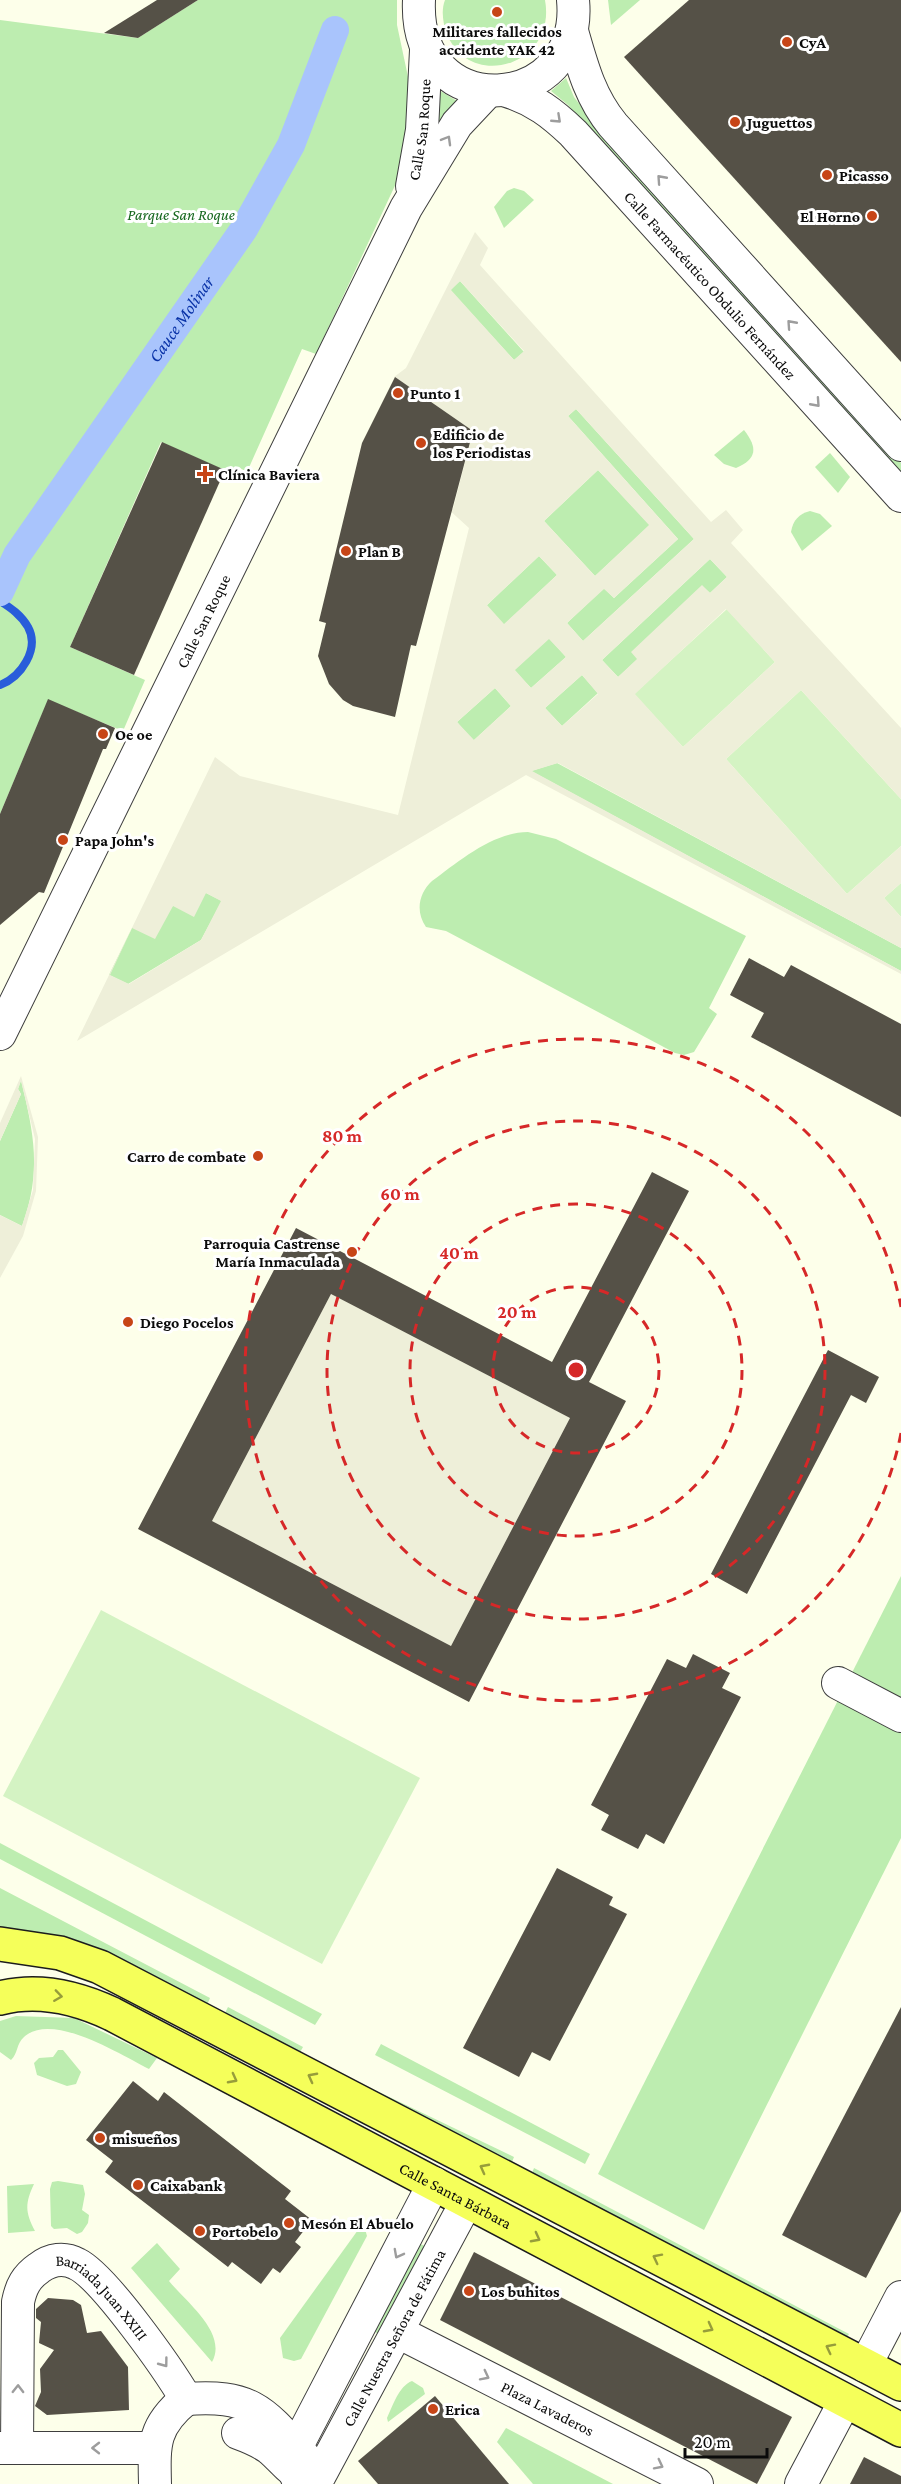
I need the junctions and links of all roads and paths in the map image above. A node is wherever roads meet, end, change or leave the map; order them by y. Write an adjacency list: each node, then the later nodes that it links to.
1 (419, 0): 4 (street)
2 (573, 0): 3 (street)
3 (572, 31): 5 (street); 7 (street, Calle Farmacéutico Obdulio Fernández, one-way to 3)
4 (426, 50): 5 (street); 6 (street, Calle San Roque)
5 (497, 91): 6 (street, Calle San Roque, one-way to 5); 8 (street, Calle Farmacéutico Obdulio Fernández, one-way to 8)
6 (406, 208): 9 (street, Calle San Roque)
7 (901, 445)
8 (901, 496)
9 (0, 1034)
10 (838, 1683): 11 (street)
11 (901, 1716)
12 (0, 1944): 18 (main road, one-way to 12)
13 (0, 1998): 14 (main road, Calle Santa Bárbara, one-way to 14)
14 (434, 2183): 15 (main road, Calle Santa Bárbara); 22 (street, one-way to 22)
15 (467, 2201): 17 (street, Calle Nuestra Señora de Fátima); 21 (main road, Calle Santa Bárbara, one-way to 21)
16 (901, 2297): 18 (street)
17 (398, 2332): 27 (street, Calle Nuestra Señora de Fátima); 29 (street, Plaza Lavaderos, one-way to 29)
18 (865, 2366): 19 (main road)
19 (901, 2384)
20 (186, 2399): 23 (street); 25 (street, Barriada Juan XXIII, one-way to 20); 26 (street); 27 (street)
21 (845, 2401): 24 (main road, Calle Santa Bárbara); 30 (street)
22 (313, 2415): 23 (street); 27 (street)
23 (271, 2421): 27 (street)
24 (901, 2430)
25 (8, 2448): 26 (street, Barriada Juan XXIII, one-way to 25)
26 (154, 2448): 28 (street)
27 (303, 2475)
28 (155, 2484)
29 (697, 2484)
30 (801, 2484)

